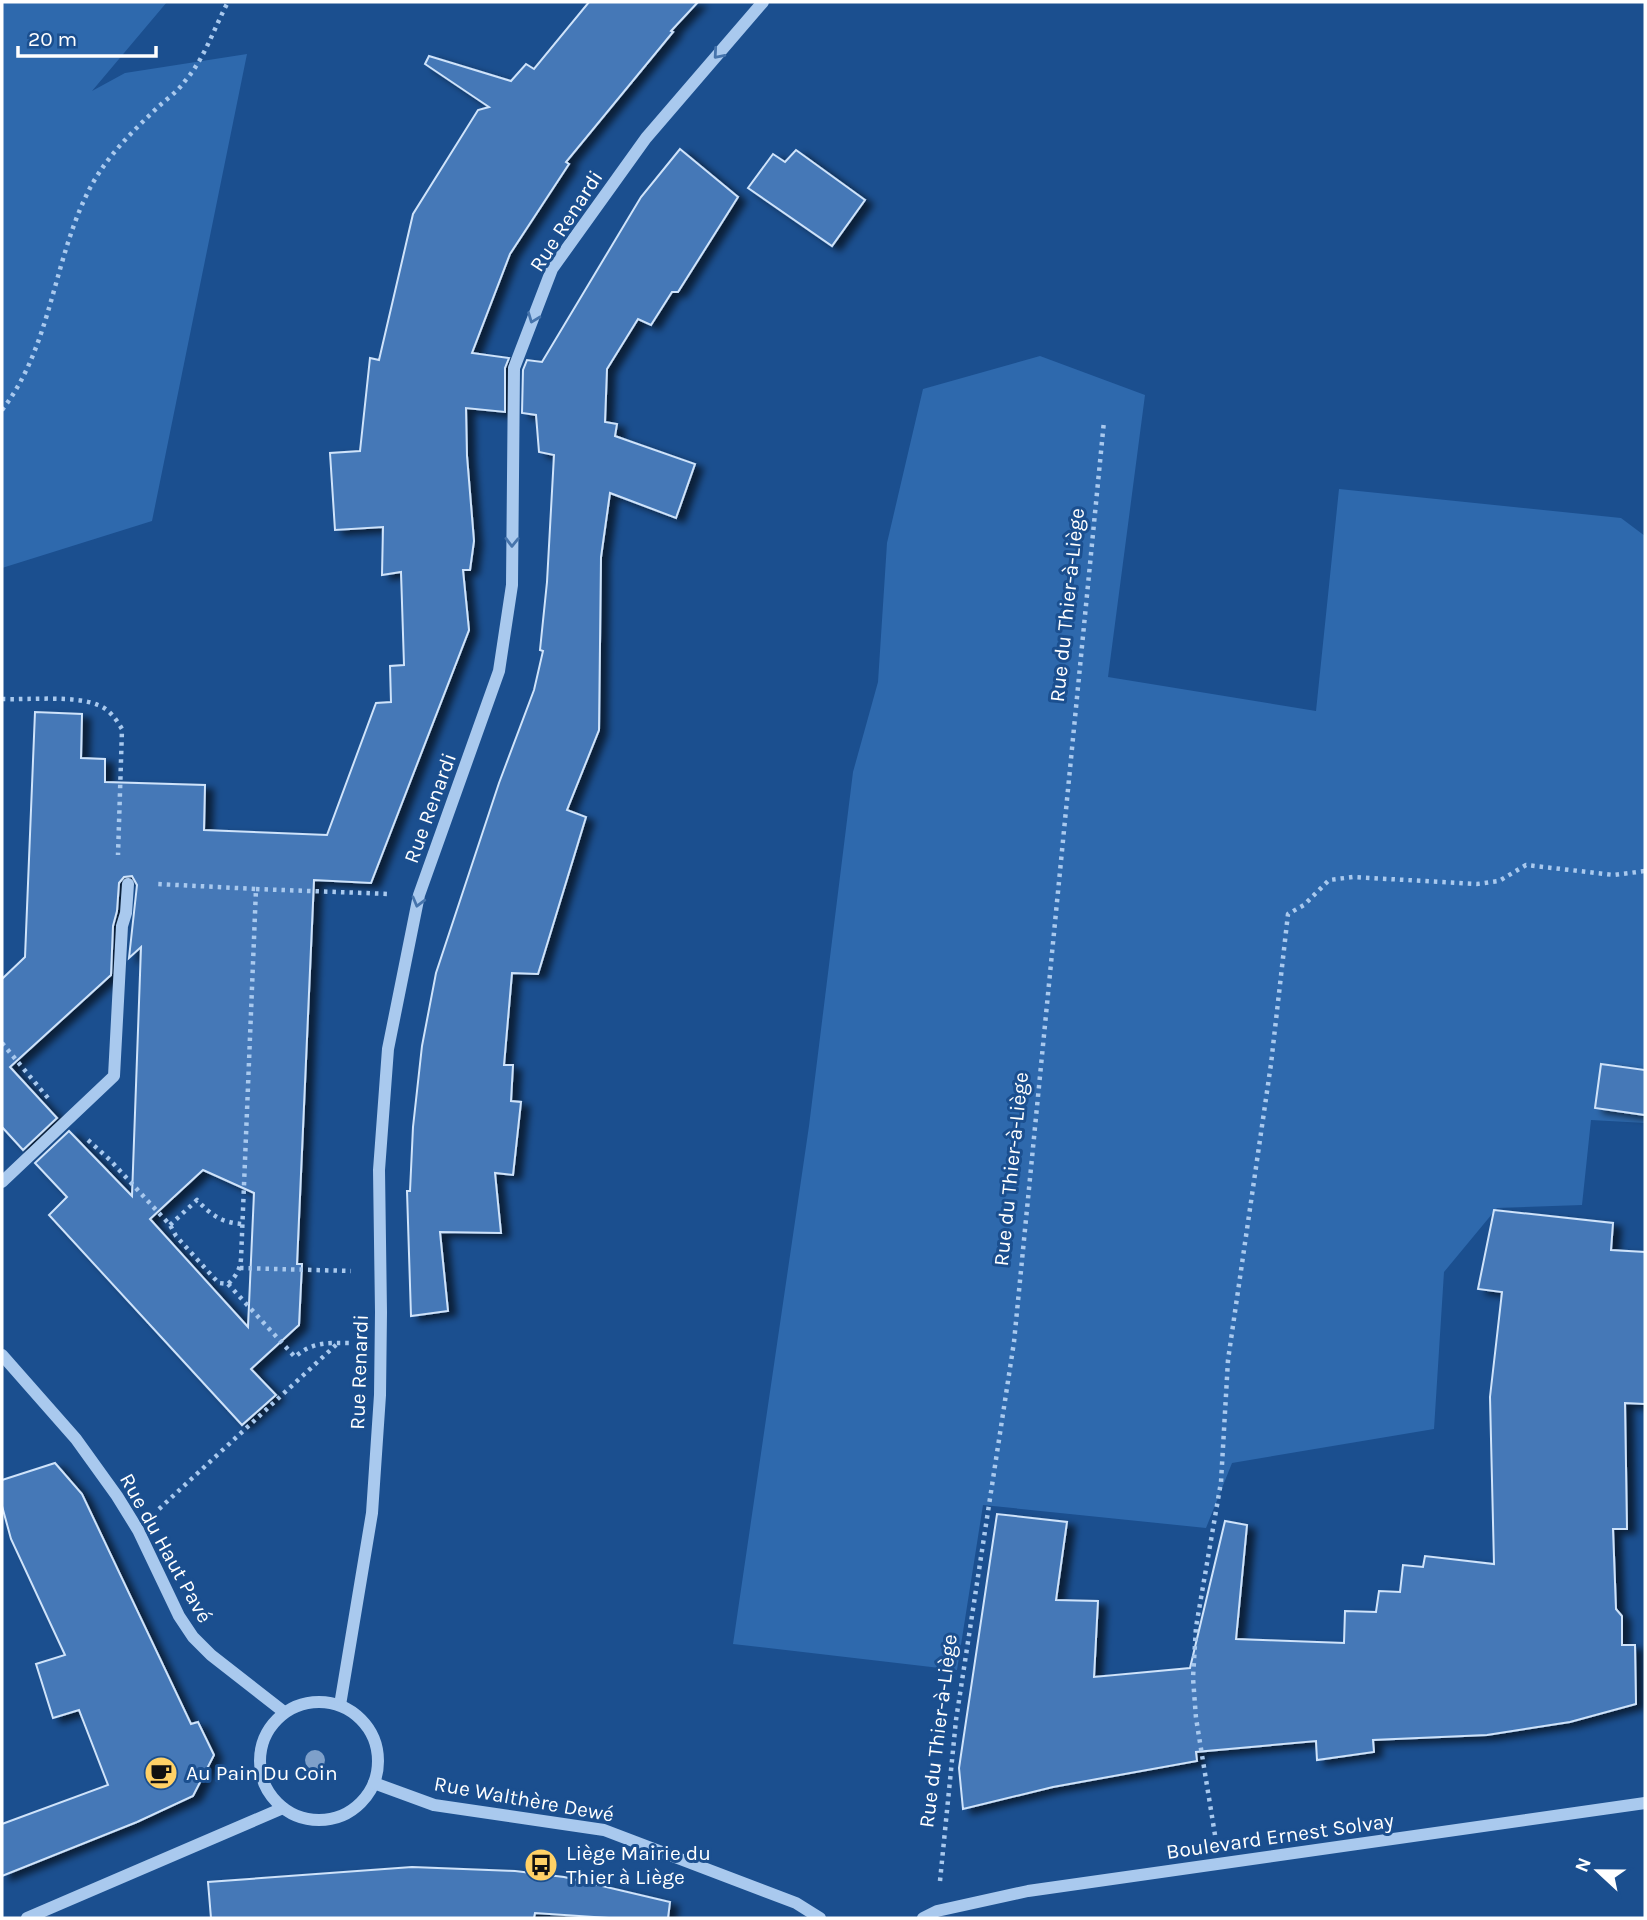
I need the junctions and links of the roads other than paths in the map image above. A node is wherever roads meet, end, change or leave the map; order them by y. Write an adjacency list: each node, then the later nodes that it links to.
1 (763, 2): 5 (street, Rue Renardi, one-way to 5)
2 (128, 884): 3 (street)
3 (2, 1182)
4 (2, 1355): 6 (street, Rue du Haut Pavé)
5 (340, 1705): 6 (street); 7 (street)
6 (284, 1712): 9 (street)
7 (374, 1783): 9 (street); 12 (street, Rue Walthère Dewé)
8 (1645, 1803): 10 (street, Boulevard Ernest Solvay)
9 (283, 1808): 11 (street)
10 (939, 1915): 13 (street, Boulevard Ernest Solvay)
11 (27, 1918)
12 (820, 1918)
13 (923, 1918)

